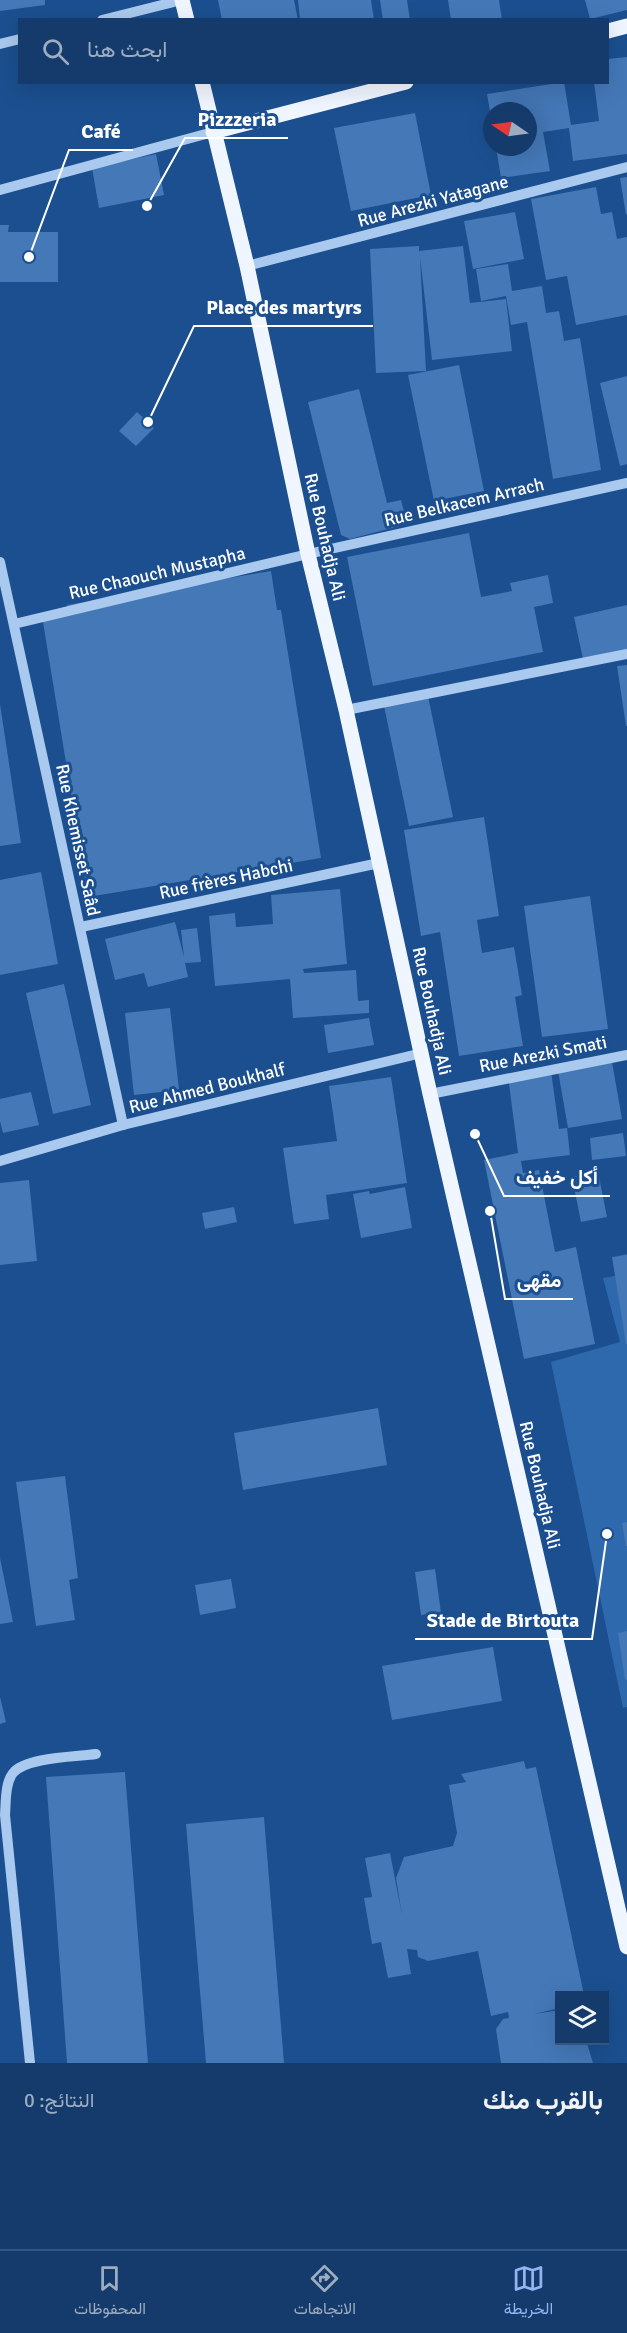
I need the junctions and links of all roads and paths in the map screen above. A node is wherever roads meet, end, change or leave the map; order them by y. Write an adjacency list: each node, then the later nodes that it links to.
1 (182, 0): 2 (street); 3 (main road)
2 (110, 18)
3 (186, 18)
4 (627, 26): 5 (main road)
5 (609, 31)
6 (18, 40): 7 (street)
7 (0, 44)
8 (202, 84): 10 (main road, Rue Bouhadja Ali)
9 (398, 84): 10 (main road)
10 (213, 132): 12 (street); 13 (main road, Rue Bouhadja Ali)
11 (627, 167): 13 (street, Rue Arezki Yatagane)
12 (0, 190)
13 (247, 266): 15 (main road, Rue Bouhadja Ali)
14 (627, 483): 15 (street, Rue Belkacem Arrach)
15 (308, 554): 17 (street, Rue Chaouch Mustapha); 19 (main road, Rue Bouhadja Ali)
16 (0, 562): 17 (street, Rue Khemisset Saâd)
17 (14, 624): 21 (street, Rue Khemisset Saâd)
18 (627, 654): 19 (street)
19 (346, 710): 20 (main road, Rue Bouhadja Ali)
20 (379, 863): 21 (street, Rue frères Habchi); 22 (main road, Rue Bouhadja Ali)
21 (81, 927): 25 (street, Rue Khemisset Saâd)
22 (422, 1053): 24 (main road, Rue Bouhadja Ali); 25 (street, Rue Ahmed Boukhalf)
23 (627, 1054): 24 (street, Rue Arezki Smati)
24 (430, 1094): 28 (main road, Rue Bouhadja Ali)
25 (123, 1125): 26 (street, Rue Ahmed Boukhalf)
26 (0, 1161)
27 (96, 1754): 29 (street)
28 (627, 1947)
29 (30, 2063)

